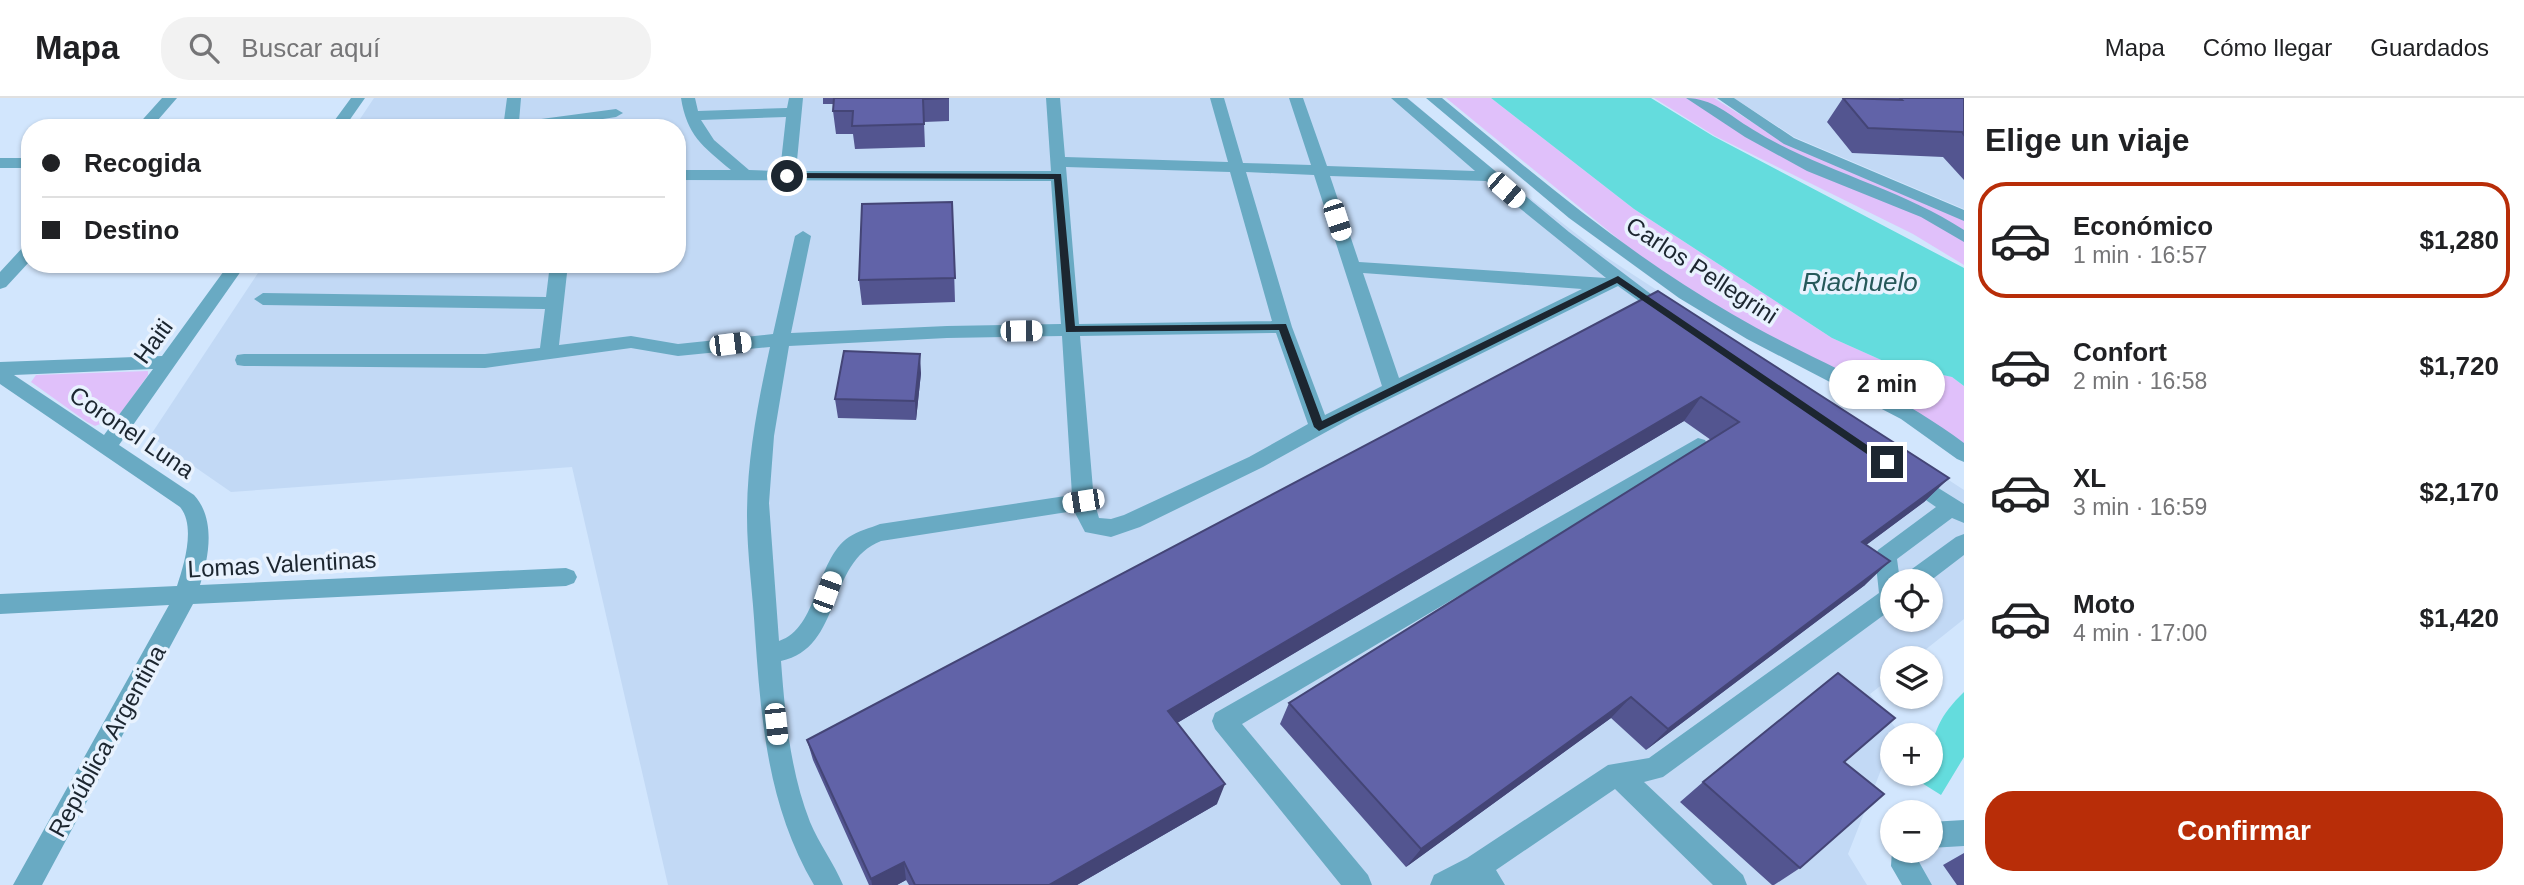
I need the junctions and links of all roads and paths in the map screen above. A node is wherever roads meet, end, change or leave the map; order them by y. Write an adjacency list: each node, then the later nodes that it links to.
1 (170, 98): 15 (street)
2 (358, 98): 16 (street)
3 (514, 98): 17 (street)
4 (688, 98): 14 (street)
5 (1053, 98): 22 (street)
6 (1217, 98): 21 (street)
7 (1296, 98): 23 (street)
8 (1398, 98): 27 (street)
9 (1433, 98): 53 (street, Carlos Pellegrini)
10 (1693, 98): 28 (street)
11 (1724, 98): 28 (street)
12 (795, 105): 14 (street); 26 (street)
13 (618, 113): 18 (street)
14 (690, 116): 25 (street)
15 (150, 119)
16 (343, 119)
17 (512, 119)
18 (575, 119)
19 (0, 163): 20 (street)
20 (21, 163)
21 (1237, 167): 22 (street); 23 (street); 41 (street)
22 (1058, 169): 26 (street); 42 (street)
23 (1321, 173): 27 (street); 33 (street)
24 (686, 175): 25 (street)
25 (746, 176): 26 (street)
26 (787, 176)
27 (1489, 176): 36 (street)
28 (1933, 209): 29 (street); 31 (street)
29 (1964, 216)
30 (803, 236): 43 (street)
31 (1964, 237)
32 (21, 260): 37 (street)
33 (1352, 267): 36 (street); 49 (street)
34 (232, 273): 46 (street, Haiti)
35 (558, 273): 39 (street)
36 (1611, 282): 40 (street); 49 (street)
37 (0, 283)
38 (263, 299): 39 (street)
39 (555, 303): 44 (street)
40 (1682, 323)
41 (1283, 327): 42 (street); 50 (street)
42 (1070, 330): 43 (street); 55 (street)
43 (782, 339): 44 (street); 64 (street)
44 (549, 354): 45 (street)
45 (244, 360)
46 (168, 362): 47 (street); 52 (street, Haiti)
47 (0, 369)
48 (0, 375): 52 (street, Coronel Luna)
49 (1393, 389): 50 (street)
50 (1319, 427): 55 (street)
51 (1698, 445): 72 (street)
52 (107, 447): 61 (street, Coronel Luna)
53 (1964, 454)
54 (1896, 468): 56 (street)
55 (1083, 501): 64 (street)
56 (1958, 511): 58 (street)
57 (1964, 543): 59 (street)
58 (1888, 569)
59 (1929, 569)
60 (566, 577): 61 (street, Lomas Valentinas)
61 (185, 595): 62 (street, Lomas Valentinas); 70 (street, República Argentina)
62 (0, 604)
63 (1880, 605): 65 (street)
64 (768, 652): 71 (street)
65 (1617, 773): 69 (street); 74 (street)
66 (1964, 833): 67 (street)
67 (1943, 834)
68 (1905, 863): 75 (street)
69 (1484, 876): 73 (street)
70 (27, 885)
71 (830, 885)
72 (1358, 885)
73 (1444, 885)
74 (1732, 885)
75 (1917, 885)

